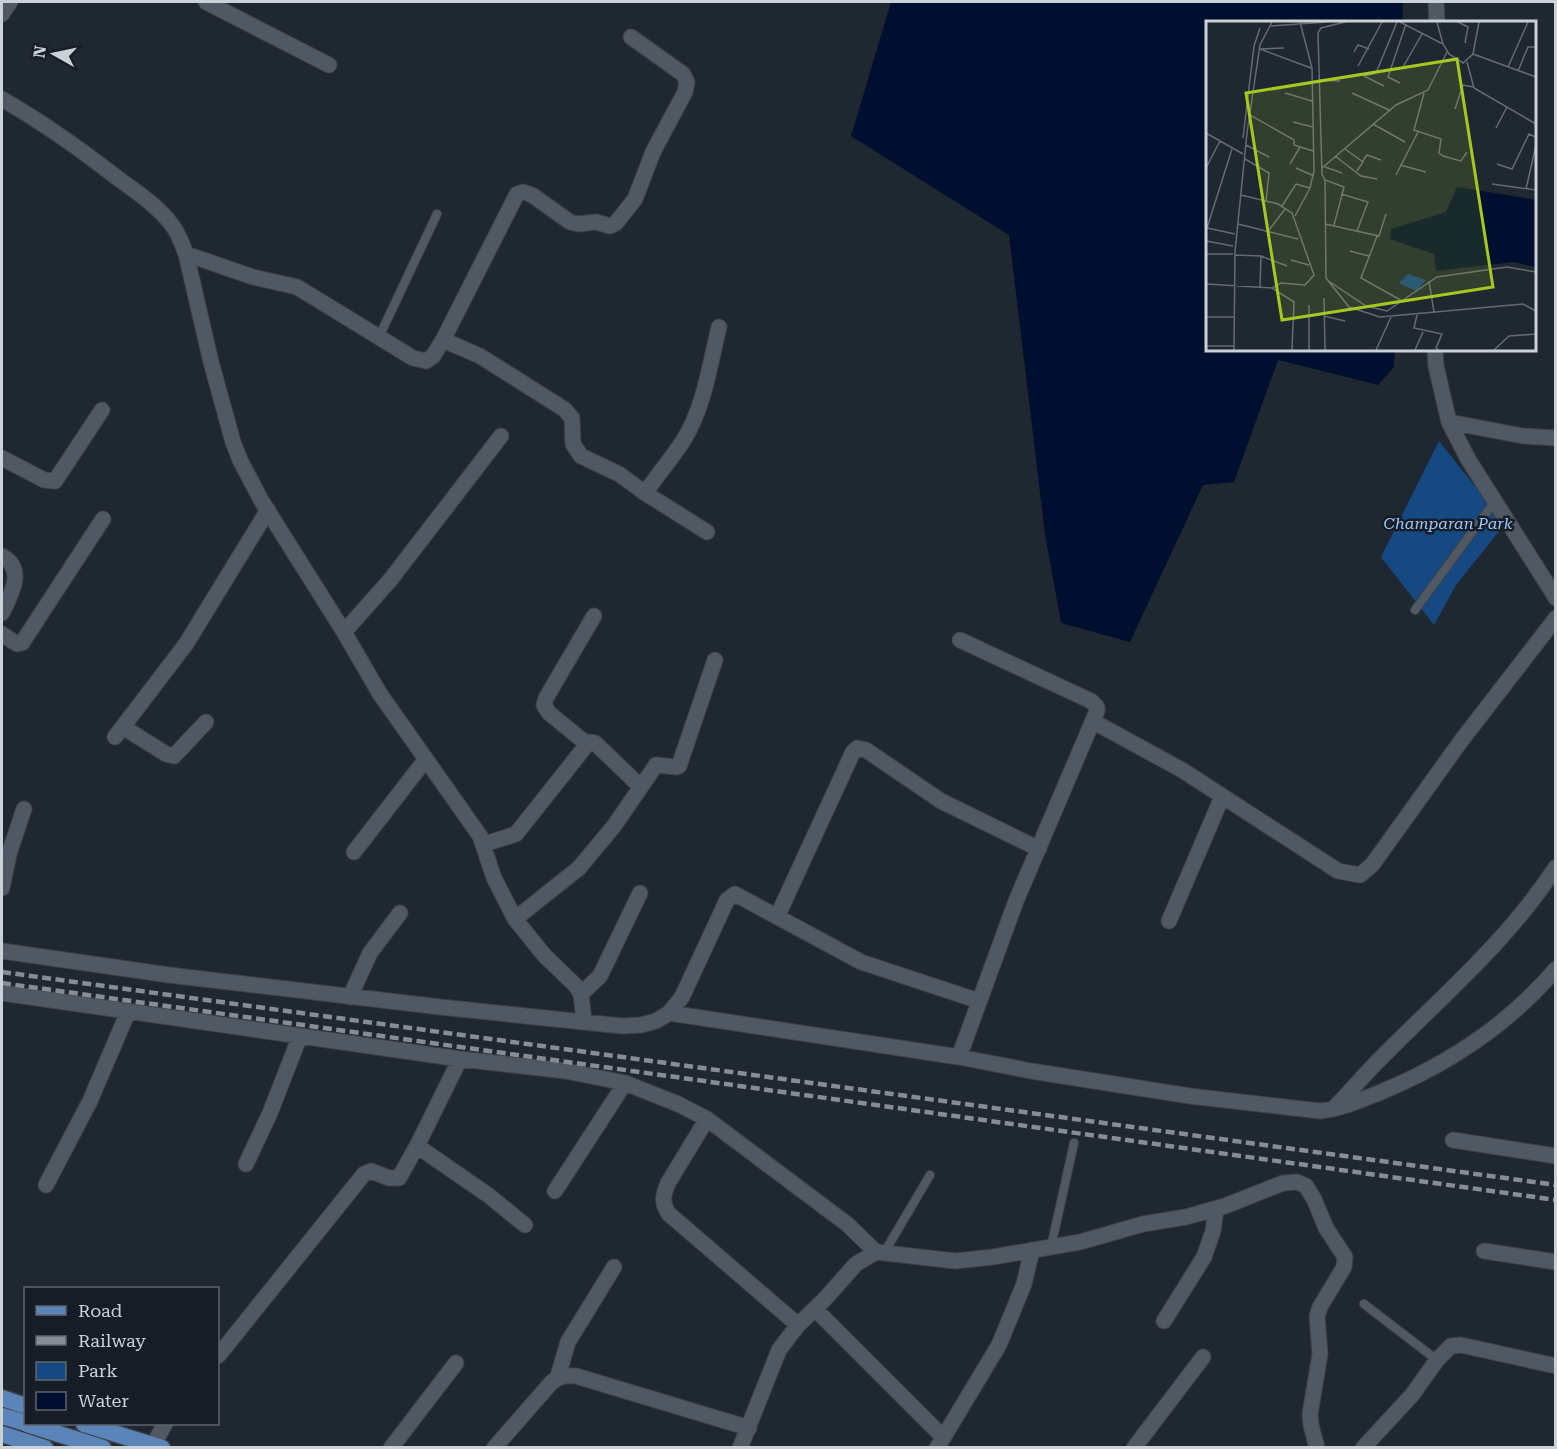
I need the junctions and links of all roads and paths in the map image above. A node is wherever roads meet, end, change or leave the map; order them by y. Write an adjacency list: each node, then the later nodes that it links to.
1 (10, 2): 4 (street)
2 (206, 2): 7 (street)
3 (1436, 2): 5 (street)
4 (2, 14)
5 (1437, 21)
6 (631, 37): 13 (street)
7 (328, 65)
8 (2, 99): 10 (street)
9 (436, 214): 12 (lane)
10 (186, 254): 12 (street); 22 (street)
11 (720, 327): 20 (street)
12 (379, 337): 13 (street)
13 (442, 340): 20 (street)
14 (1435, 351): 16 (street)
15 (102, 410): 19 (street)
16 (1449, 422): 18 (street); 21 (street)
17 (501, 436): 31 (street)
18 (1556, 438)
19 (2, 458)
20 (645, 493): 24 (street)
21 (1495, 501): 26 (street); 27 (lane)
22 (268, 510): 31 (street); 35 (street)
23 (103, 519): 32 (street)
24 (707, 532)
25 (2, 556): 28 (street)
26 (1556, 598)
27 (1415, 610)
28 (2, 613)
29 (594, 616): 37 (street)
30 (1556, 618): 40 (street)
31 (344, 632): 38 (street)
32 (2, 633)
33 (960, 640): 36 (street)
34 (715, 660): 39 (street)
35 (206, 722)
36 (1094, 722): 40 (street); 43 (street)
37 (587, 744): 39 (street); 42 (street)
38 (426, 759): 42 (street); 44 (street)
39 (641, 786): 50 (street)
40 (1222, 796): 51 (street)
41 (24, 809): 46 (street)
42 (484, 844): 50 (street)
43 (1039, 849): 49 (street); 57 (street)
44 (354, 852)
45 (1556, 867): 65 (street)
46 (2, 888)
47 (640, 893): 55 (street)
48 (400, 913): 56 (street)
49 (777, 917): 57 (street); 59 (street)
50 (515, 919): 55 (street)
51 (1169, 921)
52 (2, 951): 56 (street)
53 (1556, 969): 65 (street)
54 (2, 993): 58 (street)
55 (581, 994): 60 (street)
56 (350, 996): 60 (street)
57 (979, 1001): 62 (street)
58 (128, 1012): 61 (street); 73 (street)
59 (669, 1013): 60 (street); 62 (street)
60 (584, 1021)
61 (300, 1036): 63 (street); 71 (street)
62 (959, 1057): 65 (street)
63 (459, 1059): 64 (street); 69 (street)
64 (625, 1083): 66 (street); 74 (street)
65 (1333, 1110)
66 (707, 1119): 80 (street); 86 (street)
67 (1453, 1140): 70 (street)
68 (1074, 1143): 77 (lane)
69 (417, 1146): 76 (street); 87 (street)
70 (1556, 1156)
71 (246, 1164)
72 (930, 1175): 80 (lane)
73 (46, 1185)
74 (555, 1191)
75 (1216, 1209): 77 (street); 85 (street); 110 (street)
76 (525, 1225)
77 (1051, 1247): 78 (street)
78 (1032, 1250): 80 (street); 102 (street)
79 (1484, 1251): 81 (street)
80 (880, 1252): 84 (street)
81 (1556, 1262)
82 (614, 1267): 92 (street)
83 (1364, 1304): 89 (lane)
84 (815, 1309): 86 (street); 102 (street)
85 (1164, 1321)
86 (798, 1325): 100 (street)
87 (219, 1355)
88 (1203, 1356): 109 (street)
89 (1437, 1360): 91 (street); 111 (street)
90 (456, 1363): 106 (street)
91 (1556, 1366)
92 (558, 1377): 100 (street); 107 (street)
93 (2, 1398): 94 (main road)
94 (24, 1405)
95 (2, 1416): 96 (main road)
96 (24, 1422)
97 (32, 1425): 105 (main road)
98 (87, 1425): 103 (main road)
99 (165, 1425): 103 (street)
100 (749, 1428): 108 (street)
101 (2, 1434): 104 (main road)
102 (940, 1442)
103 (158, 1446)
104 (45, 1448)
105 (103, 1448)
106 (391, 1448)
107 (494, 1448)
108 (740, 1448)
109 (1134, 1448)
110 (1317, 1448)
111 (1363, 1448)

